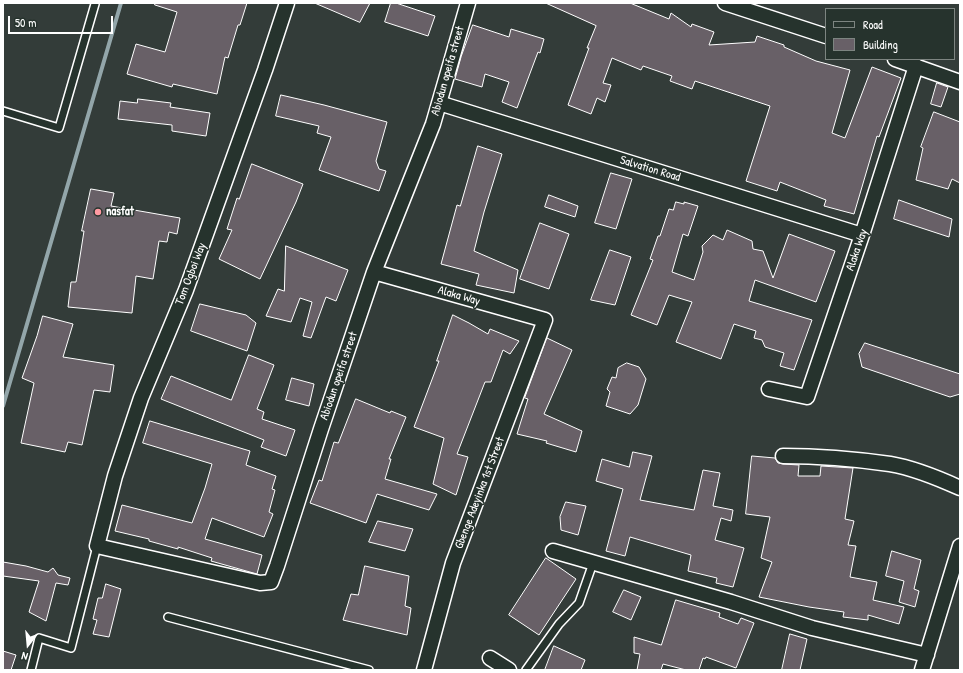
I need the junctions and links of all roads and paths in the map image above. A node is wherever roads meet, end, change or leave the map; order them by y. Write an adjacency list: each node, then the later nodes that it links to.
1 (287, 3): 17 (street, Tom Ogboi Way)
2 (468, 3): 9 (street, Abiodun opeifa street)
3 (725, 3): 5 (street)
4 (95, 4): 10 (lane)
5 (825, 36)
6 (898, 60): 7 (street)
7 (916, 66): 8 (street); 11 (street, Alaka Way)
8 (960, 82)
9 (438, 103): 11 (street, Salvation Road); 12 (street, Abiodun opeifa street)
10 (3, 111)
11 (862, 235): 14 (street, Alaka Way)
12 (374, 272): 13 (street, Alaka Way); 17 (street, Abiodun opeifa street)
13 (545, 320): 26 (street, Gbenge Adeyinka 1st Street)
14 (769, 390)
15 (783, 456): 16 (street)
16 (960, 488)
17 (97, 546): 24 (lane)
18 (960, 546): 22 (street)
19 (553, 551): 20 (street)
20 (593, 563): 22 (street); 28 (lane)
21 (168, 617): 25 (lane)
22 (927, 655): 29 (street)
23 (490, 658): 27 (street)
24 (31, 670)
25 (369, 670)
26 (424, 670)
27 (509, 670)
28 (526, 670)
29 (922, 670)

